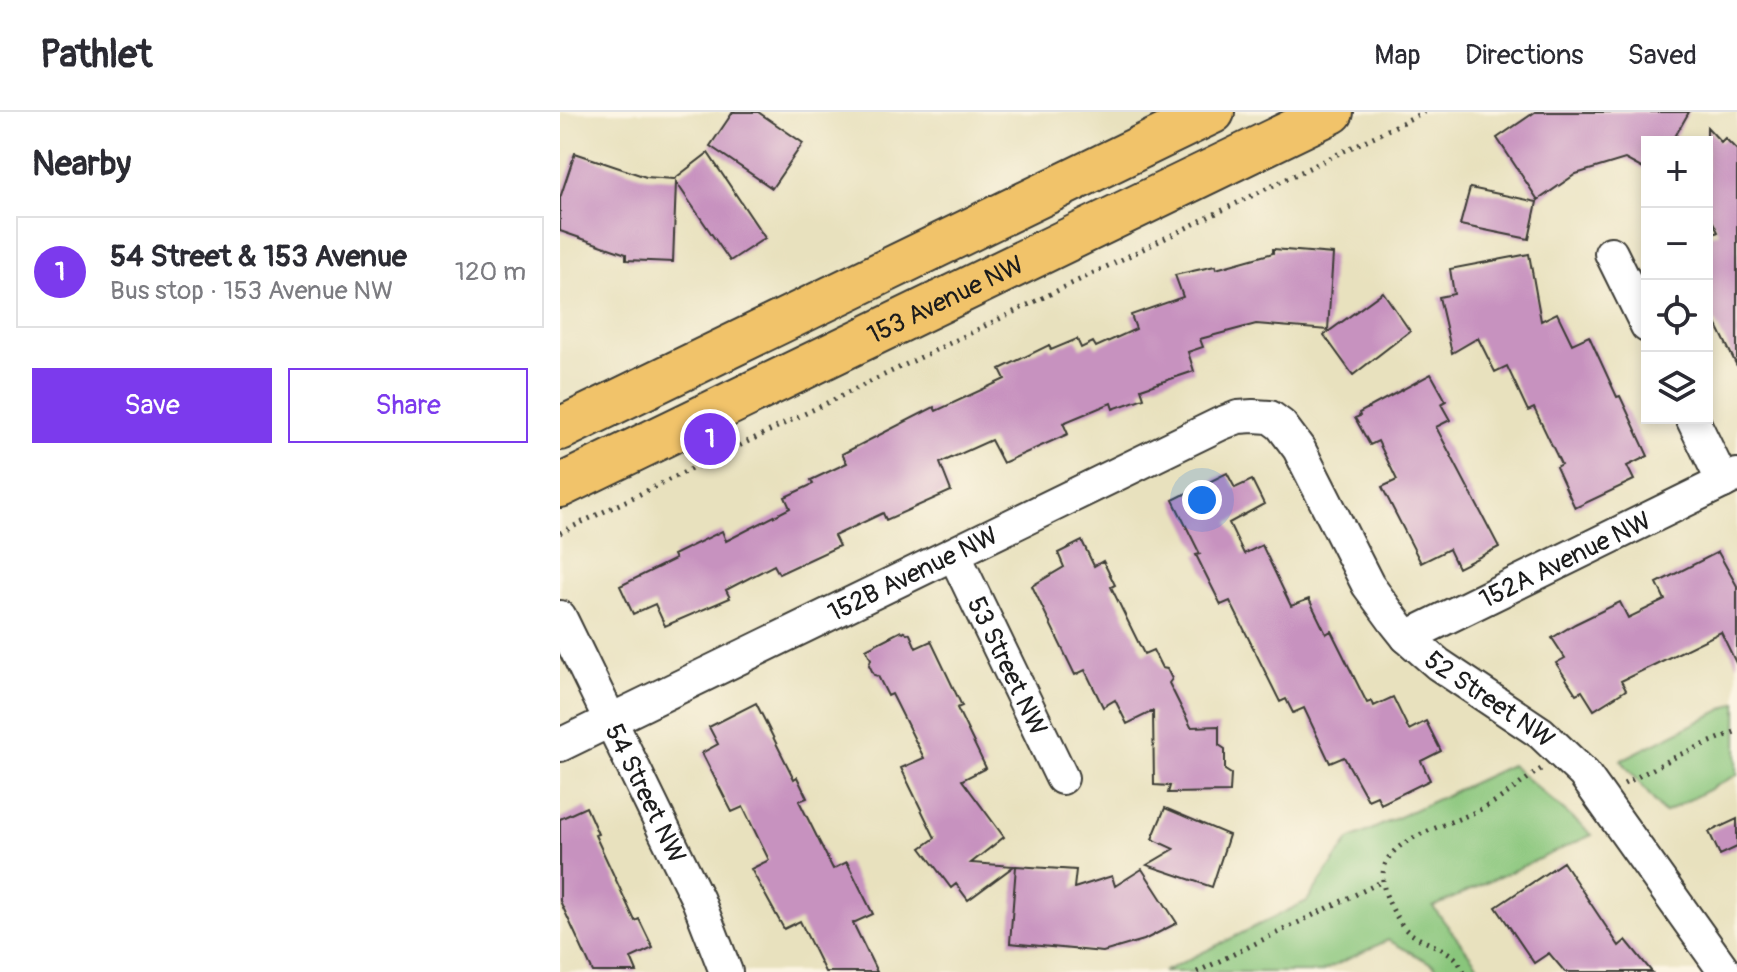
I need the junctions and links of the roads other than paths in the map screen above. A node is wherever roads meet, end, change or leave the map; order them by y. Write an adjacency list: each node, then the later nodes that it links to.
1 (1213, 112): 7 (main road, 153 Avenue NW)
2 (1332, 112): 9 (main road, 153 Avenue NW)
3 (1611, 253): 4 (street)
4 (1641, 314)
5 (1270, 417): 10 (street, 152B Avenue NW); 12 (street, 52 Street NW)
6 (1696, 424): 8 (street, 152A Avenue NW)
7 (560, 429)
8 (1730, 479): 12 (street, 152A Avenue NW)
9 (560, 486)
10 (954, 554): 13 (street, 152B Avenue NW); 15 (street, 53 Street NW)
11 (560, 617): 13 (street, 54 Street NW)
12 (1407, 637): 17 (street, 52 Street NW)
13 (610, 720): 14 (street, 152B Avenue NW); 16 (street, 54 Street NW)
14 (560, 745)
15 (1062, 778)
16 (726, 972)
17 (1725, 972)

